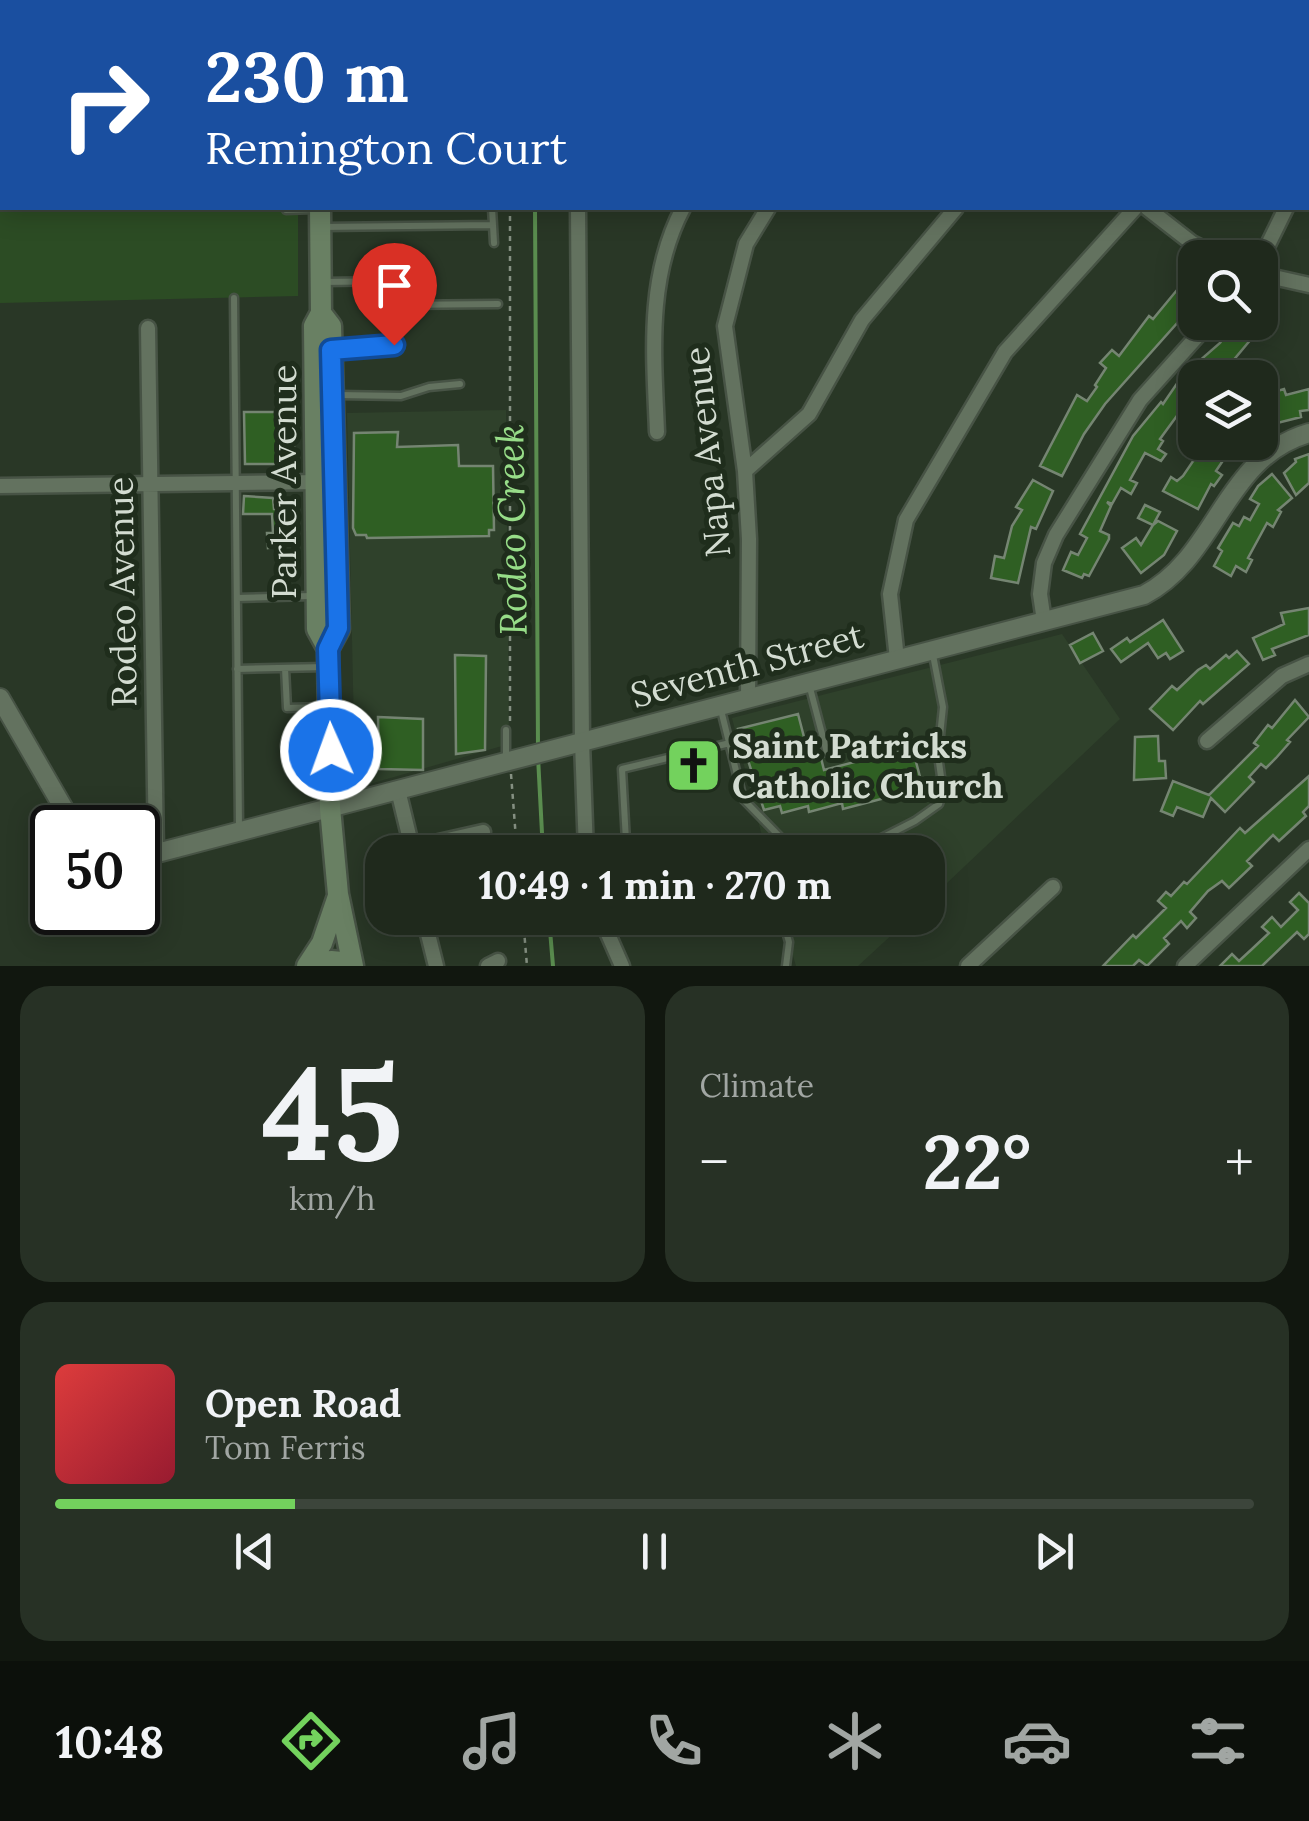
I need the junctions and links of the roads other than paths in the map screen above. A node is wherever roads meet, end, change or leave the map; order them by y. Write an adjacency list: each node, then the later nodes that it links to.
1 (286, 210): 10 (lane)
2 (492, 210): 11 (lane)
3 (578, 210): 51 (street)
4 (682, 210): 29 (street)
5 (767, 210): 31 (street, Napa Avenue)
6 (954, 210): 31 (street)
7 (1133, 210): 41 (street)
8 (1150, 210): 12 (street)
9 (1285, 210): 13 (street)
10 (320, 214): 11 (lane); 18 (main road, Parker Avenue)
11 (493, 225): 14 (lane)
12 (1189, 240)
13 (1270, 240)
14 (494, 243)
15 (401, 256): 17 (lane)
16 (1278, 278): 19 (street)
17 (402, 281): 18 (lane); 22 (lane)
18 (321, 282): 23 (main road, Parker Avenue)
19 (1309, 286)
20 (234, 298): 34 (lane)
21 (498, 304): 22 (lane)
22 (402, 305): 26 (lane)
23 (321, 313): 26 (main road, Parker Avenue); 32 (main road, Parker Avenue)
24 (148, 328): 33 (street, Rodeo Avenue)
25 (1194, 340): 38 (street)
26 (331, 350): 28 (main road, Parker Avenue)
27 (460, 384): 28 (lane)
28 (332, 395): 32 (main road, Parker Avenue)
29 (657, 432)
30 (1309, 433): 38 (street, Seventh Street)
31 (745, 471): 47 (street, Napa Avenue)
32 (324, 482): 34 (street); 36 (main road, Parker Avenue); 40 (main road, Parker Avenue)
33 (150, 484): 34 (street); 35 (street); 58 (street, Rodeo Avenue)
34 (236, 484): 37 (lane)
35 (0, 486)
36 (316, 596): 37 (lane); 40 (main road, Parker Avenue)
37 (237, 598): 44 (lane)
38 (1044, 621): 39 (street, Seventh Street)
39 (932, 650): 41 (street, Seventh Street); 67 (lane)
40 (328, 658): 43 (lane); 49 (main road, Parker Avenue)
41 (898, 660): 45 (street, Seventh Street)
42 (1309, 664): 52 (street)
43 (285, 668): 44 (lane); 49 (lane)
44 (238, 669): 60 (lane)
45 (809, 683): 47 (street, Seventh Street); 54 (lane)
46 (0, 698): 57 (street)
47 (748, 699): 48 (street, Seventh Street)
48 (720, 706): 51 (street, Seventh Street); 53 (lane)
49 (330, 707): 59 (main road, Parker Avenue)
50 (508, 726): 55 (lane)
51 (582, 742): 55 (street, Seventh Street); 64 (street)
52 (1207, 742)
53 (730, 743): 65 (lane); 66 (lane)
54 (827, 752)
55 (512, 760): 56 (street, Seventh Street)
56 (398, 790): 59 (street, Seventh Street); 62 (street)
57 (61, 805)
58 (147, 805)
59 (330, 808): 60 (street, Seventh Street); 71 (main road, Parker Avenue)
60 (239, 832): 69 (street, Seventh Street)
61 (484, 832): 63 (street)
62 (408, 835)
63 (472, 835)
64 (585, 835)
65 (626, 835)
66 (778, 835)
67 (886, 835)
68 (1309, 849): 82 (street)
69 (160, 853)
70 (1053, 887): 81 (street)
71 (338, 894): 75 (main road, Parker Avenue); 76 (main road)
72 (428, 935): 78 (street)
73 (609, 935): 79 (street)
74 (787, 935): 80 (lane)
75 (351, 965): 77 (main road)
76 (307, 966)
77 (321, 966)
78 (436, 966)
79 (622, 966)
80 (786, 966)
81 (968, 966)
82 (1185, 966)

